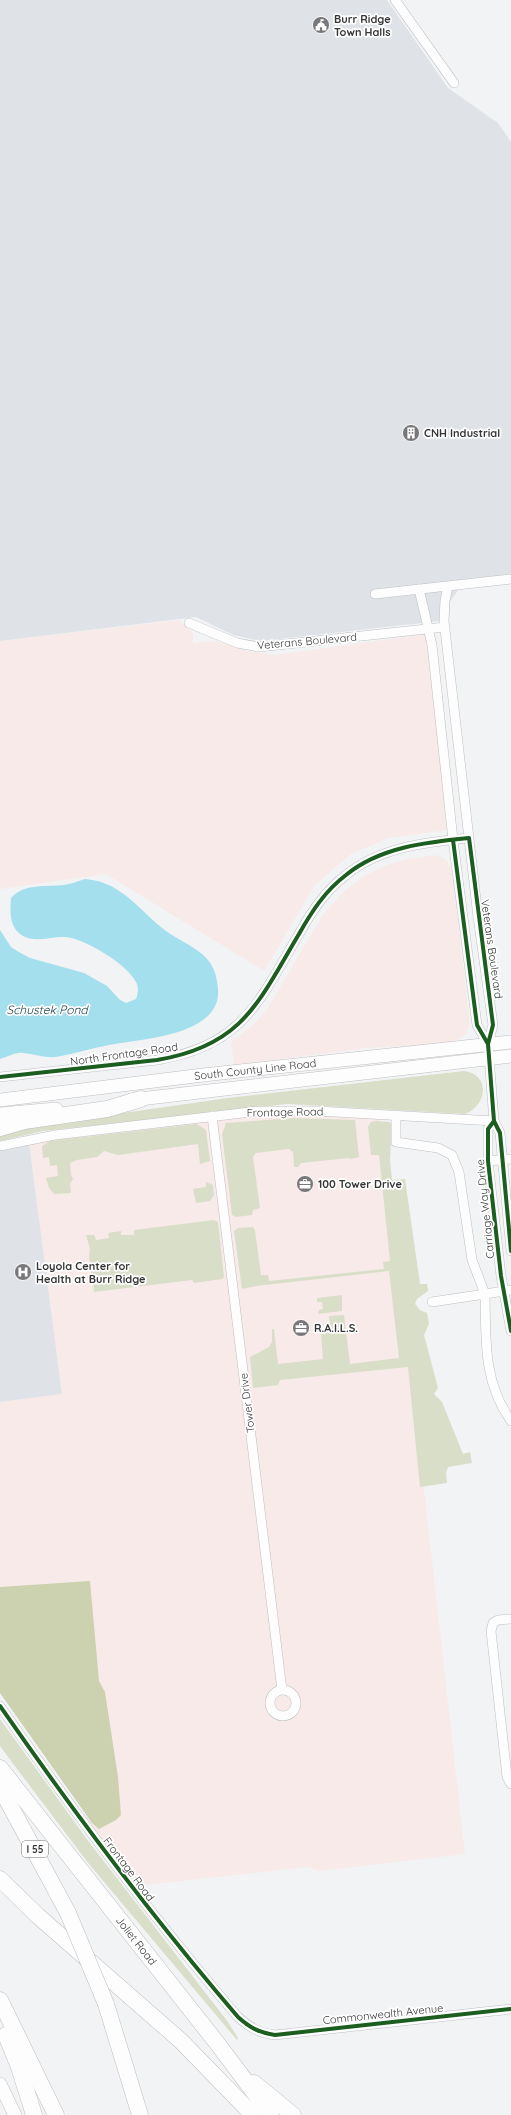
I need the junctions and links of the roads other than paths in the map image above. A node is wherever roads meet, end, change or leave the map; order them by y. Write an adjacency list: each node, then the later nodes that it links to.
1 (395, 0): 2 (street)
2 (454, 83)
3 (511, 579): 4 (street)
4 (448, 586): 5 (street); 8 (street, Veterans Boulevard)
5 (419, 589): 6 (street); 9 (street)
6 (375, 594)
7 (189, 623): 9 (street, Veterans Boulevard)
8 (445, 627): 9 (street, Veterans Boulevard); 10 (street, Veterans Boulevard)
9 (429, 629): 11 (street)
10 (469, 838): 11 (street, North Frontage Road); 13 (street, Veterans Boulevard)
11 (453, 840): 13 (street); 16 (street, North Frontage Road)
12 (511, 1042): 13 (main road, South County Line Road)
13 (488, 1044): 15 (street); 18 (main road, South County Line Road)
14 (511, 1056): 15 (main road, South County Line Road)
15 (490, 1059): 17 (main road, South County Line Road); 22 (street)
16 (0, 1077)
17 (141, 1099): 19 (main road, South County Line Road); 23 (highway)
18 (0, 1100)
19 (0, 1114)
20 (212, 1116): 21 (street, Frontage Road); 24 (street, Frontage Road); 34 (street, Tower Drive)
21 (396, 1116): 22 (street, Frontage Road); 29 (street)
22 (494, 1121): 25 (street, Carriage Way Drive); 26 (street, Carriage Way Drive)
23 (0, 1128)
24 (0, 1146)
25 (506, 1159): 26 (street); 27 (street, Carriage Way Drive)
26 (488, 1161): 28 (street, Carriage Way Drive)
27 (511, 1251)
28 (507, 1291): 29 (street); 31 (street, Carriage Way Drive)
29 (485, 1294): 30 (street); 32 (street)
30 (432, 1302)
31 (511, 1331)
32 (511, 1420)
33 (511, 1618): 37 (street)
34 (282, 1690)
35 (0, 1706): 43 (street, Frontage Road)
36 (0, 1768): 44 (highway, Joliet Road)
37 (511, 1784)
38 (0, 1787): 49 (highway, I 55, bridge)
39 (0, 1879): 50 (highway)
40 (0, 2000): 48 (highway)
41 (511, 2009): 43 (street, Commonwealth Avenue)
42 (0, 2021): 47 (highway)
43 (257, 2031)
44 (237, 2069): 51 (highway, Joliet Road); 52 (highway)
45 (0, 2084): 46 (main road)
46 (15, 2115)
47 (34, 2115)
48 (56, 2115)
49 (140, 2115)
50 (252, 2115)
51 (271, 2115)
52 (293, 2115)

